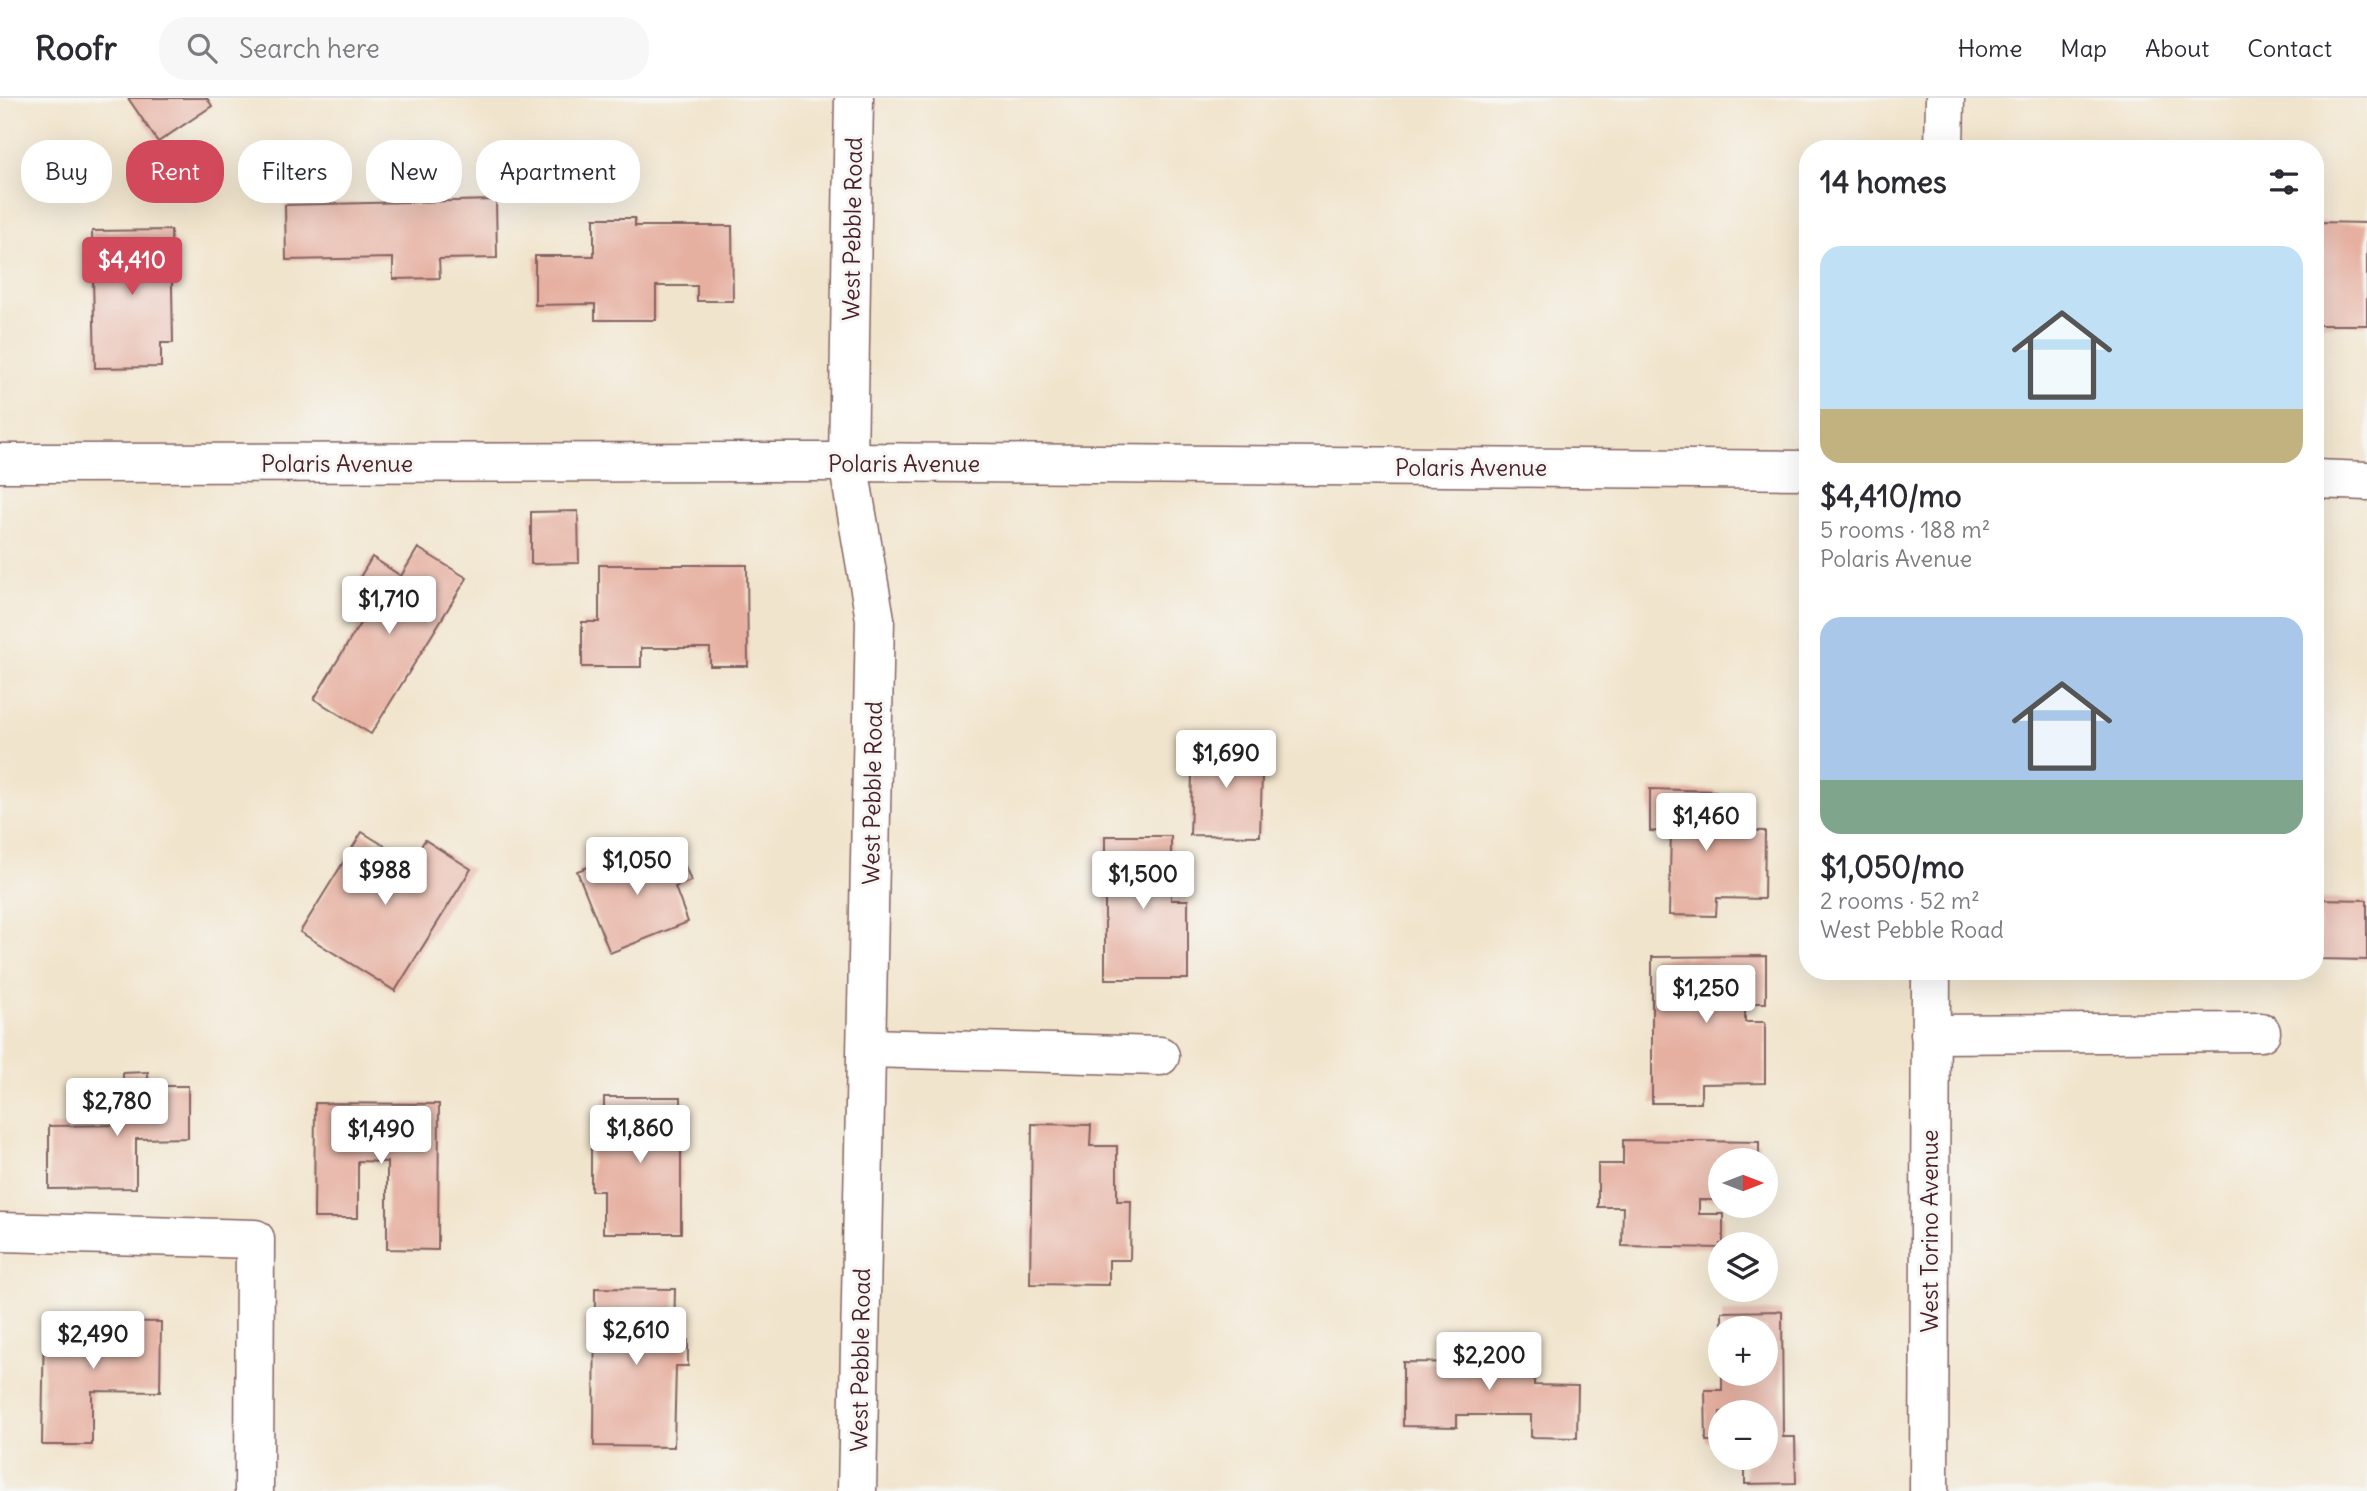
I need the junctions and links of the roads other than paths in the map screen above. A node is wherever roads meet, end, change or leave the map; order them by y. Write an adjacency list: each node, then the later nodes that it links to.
1 (854, 98): 4 (street, West Pebble Road)
2 (1945, 98): 3 (street)
3 (1944, 140)
4 (848, 462): 5 (street, Polaris Avenue); 6 (street, Polaris Avenue); 12 (street, West Pebble Road)
5 (0, 463)
6 (1799, 470)
7 (2324, 479): 8 (street)
8 (2367, 481)
9 (1931, 980): 11 (street, West Torino Avenue)
10 (2261, 1032): 11 (street)
11 (1930, 1034): 17 (street, West Torino Avenue)
12 (867, 1048): 13 (street); 16 (street, West Pebble Road)
13 (1160, 1056)
14 (0, 1232): 15 (street)
15 (254, 1491)
16 (858, 1491)
17 (1928, 1491)

